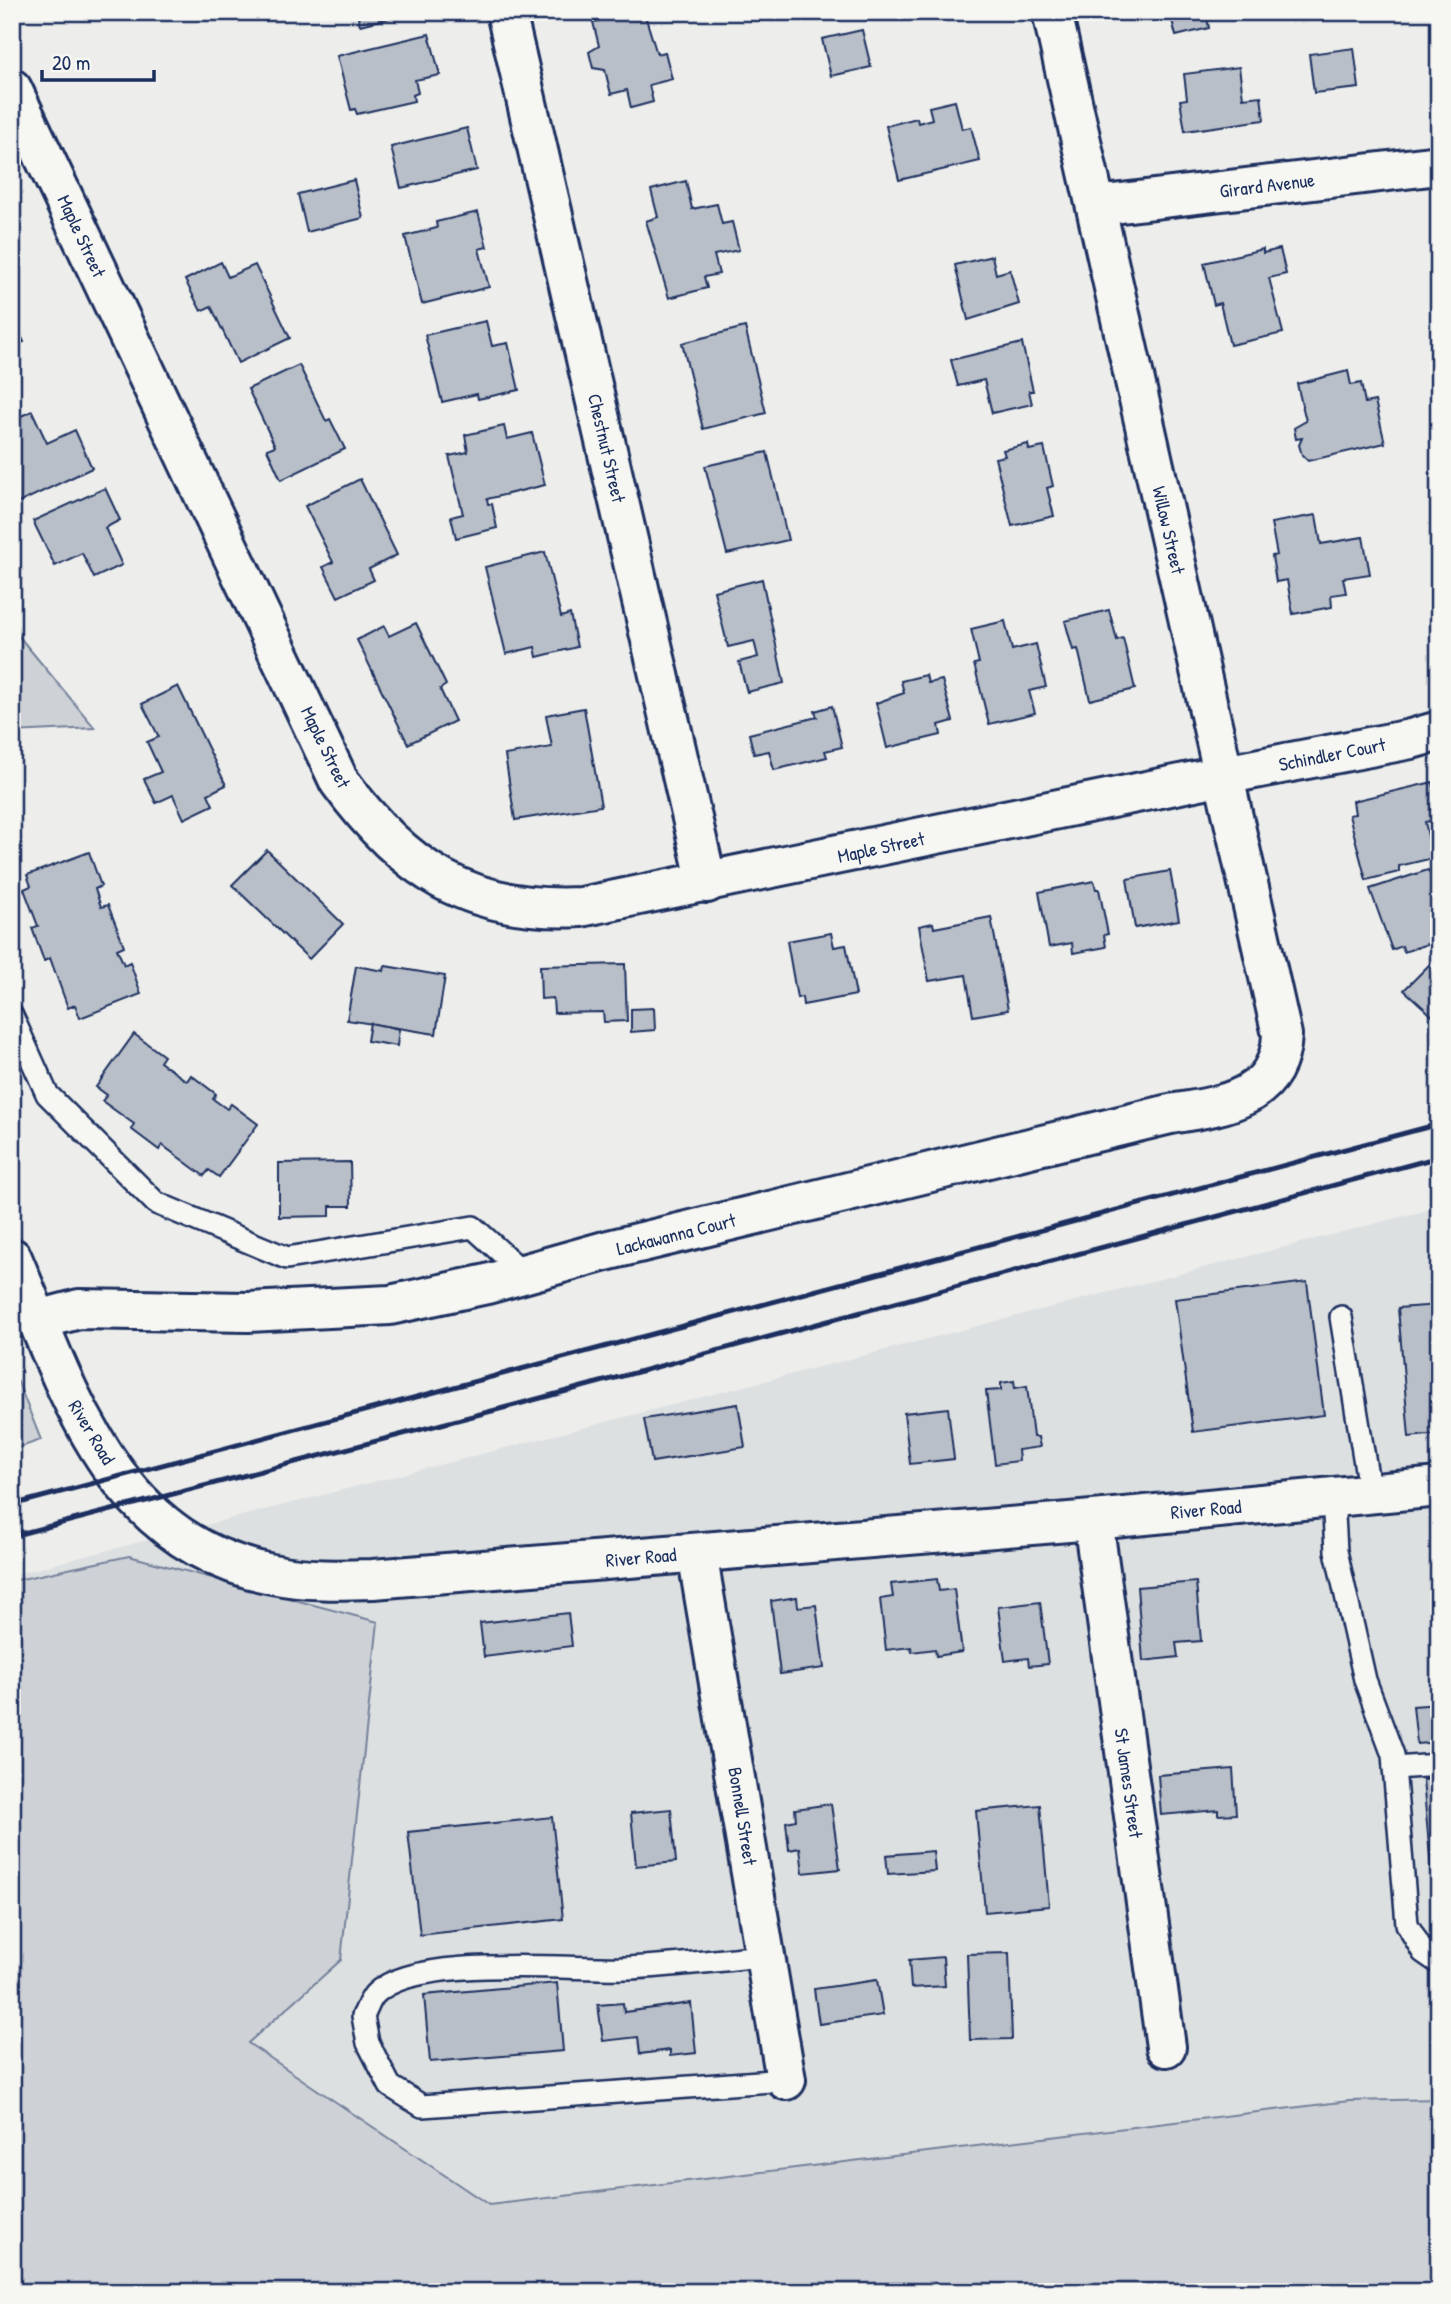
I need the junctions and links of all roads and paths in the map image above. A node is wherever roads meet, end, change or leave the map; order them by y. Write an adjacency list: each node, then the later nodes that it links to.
1 (506, 12): 8 (street, Chestnut Street)
2 (1052, 12): 5 (street, Willow Street)
3 (12, 89): 8 (street, Maple Street)
4 (1439, 164): 5 (street, Girard Avenue)
5 (1096, 206): 7 (street, Willow Street)
6 (1439, 731): 7 (street, Schindler Court)
7 (1224, 775): 8 (street, Maple Street); 10 (street, Willow Street)
8 (707, 883)
9 (12, 1016): 12 (lane)
10 (1282, 1049): 12 (street, Lackawanna Court)
11 (12, 1258): 14 (street, River Road)
12 (525, 1274): 14 (street, Lackawanna Court)
13 (1341, 1317): 16 (lane)
14 (38, 1320): 19 (street, River Road)
15 (1439, 1487): 16 (street, River Road)
16 (1370, 1493): 17 (street, River Road)
17 (1333, 1497): 18 (street, River Road); 21 (lane)
18 (1093, 1520): 19 (street, River Road); 24 (street, St James Street)
19 (697, 1553): 22 (street, Bonnell Street)
20 (1439, 1765): 21 (lane)
21 (1394, 1768): 23 (lane)
22 (765, 1956): 25 (street, Bonnell Street); 25 (lane)
23 (1439, 1963)
24 (1166, 2047)
25 (786, 2080)

